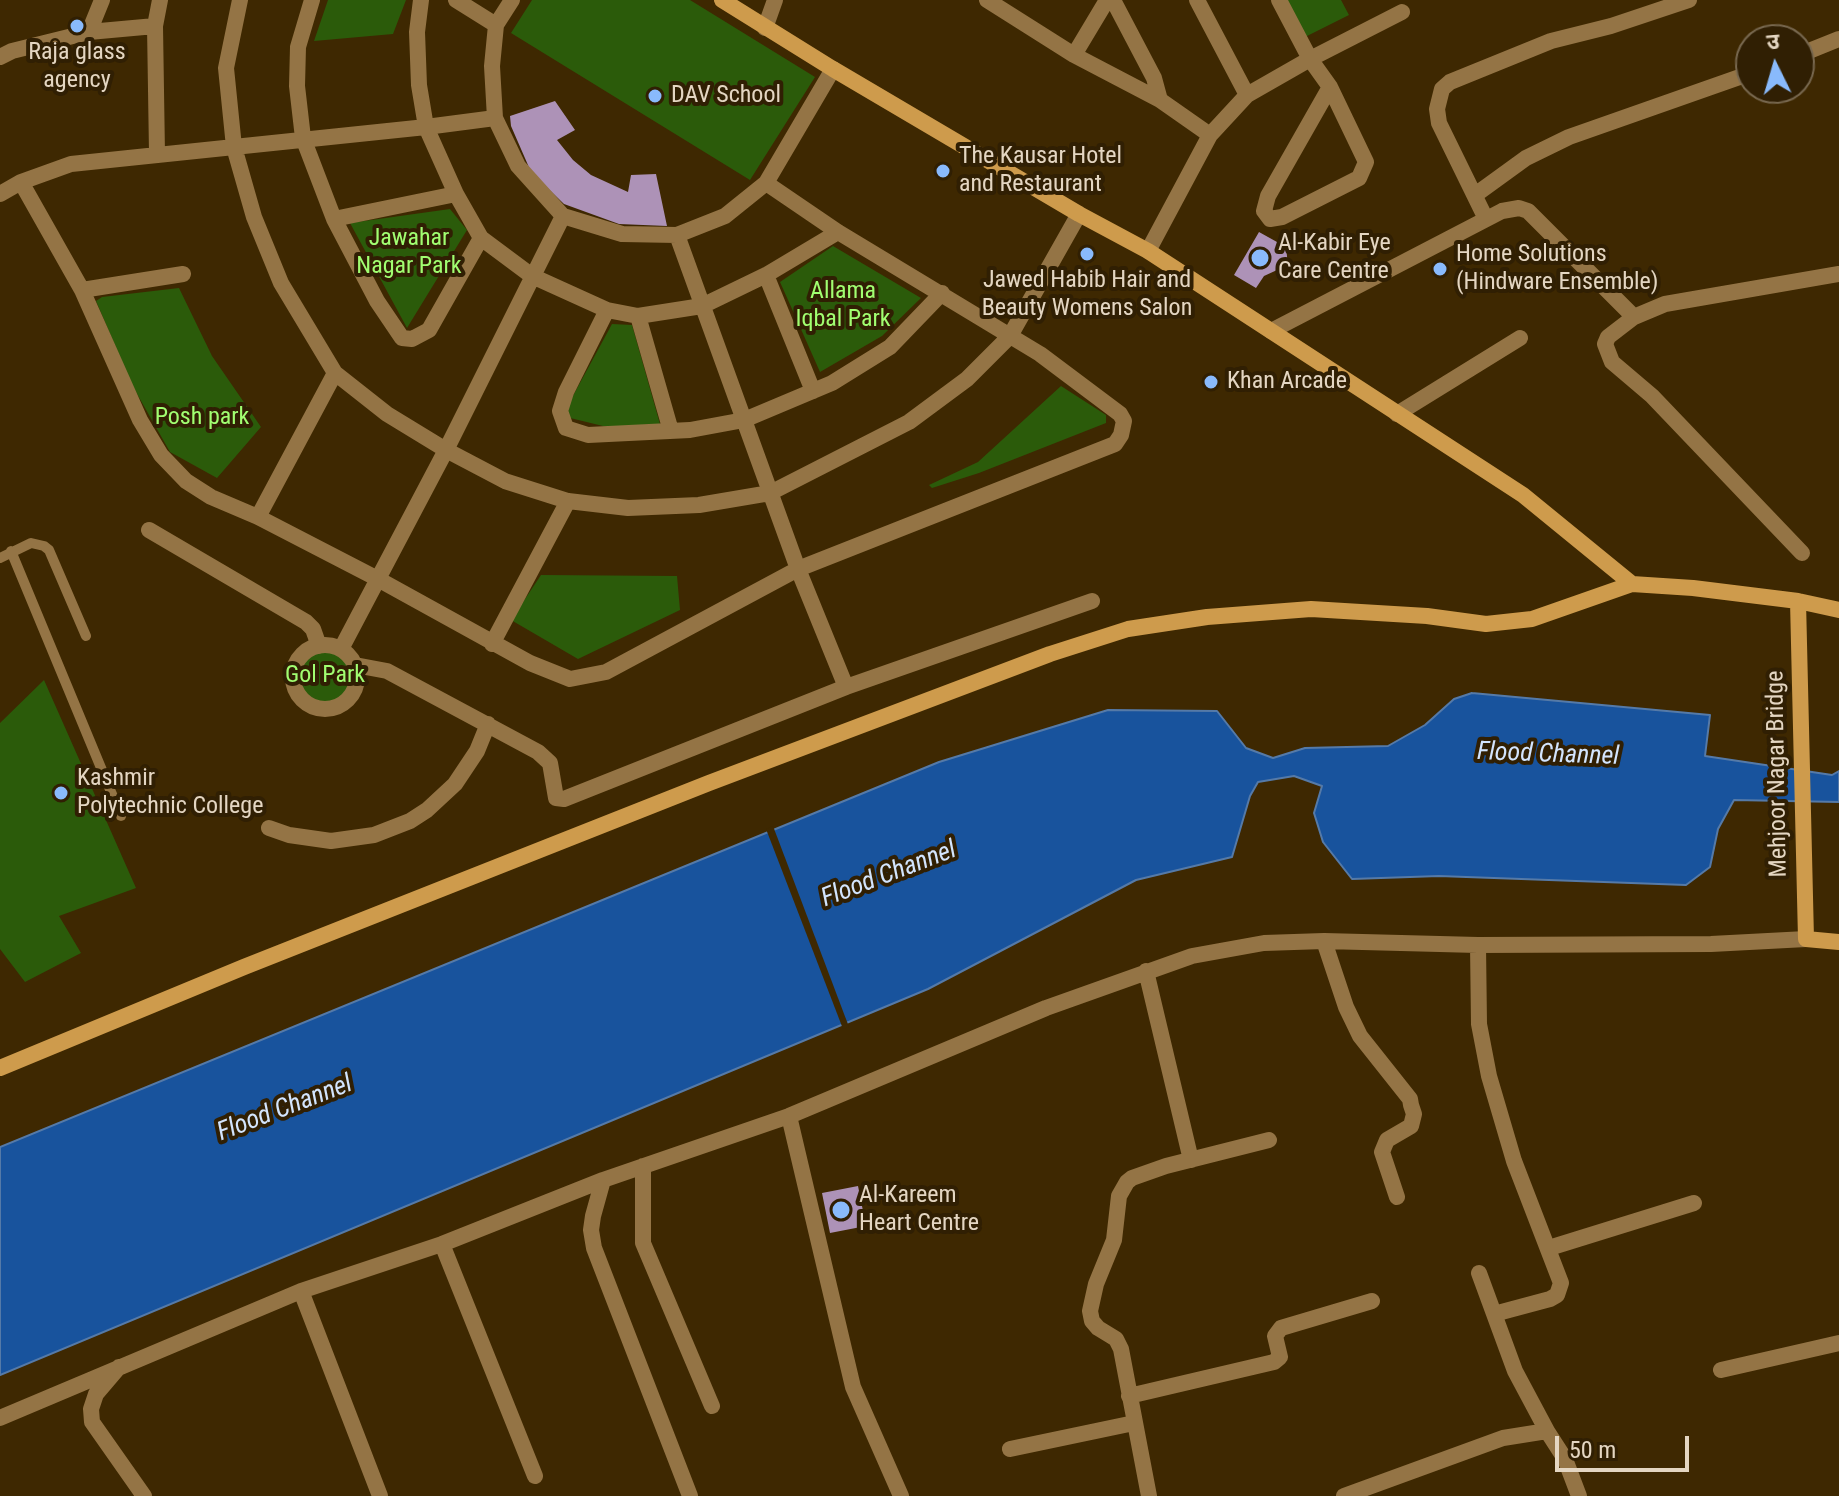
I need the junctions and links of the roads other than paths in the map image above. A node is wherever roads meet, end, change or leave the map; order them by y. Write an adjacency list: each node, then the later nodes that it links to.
1 (102, 0): 20 (street)
2 (160, 0): 18 (street)
3 (240, 0): 35 (street)
4 (312, 0): 34 (street)
5 (421, 0): 32 (street)
6 (456, 0): 17 (street)
7 (512, 0): 17 (street)
8 (722, 0): 19 (main road)
9 (775, 0): 19 (street)
10 (987, 0): 23 (street)
11 (1110, 0): 23 (street); 30 (street)
12 (1197, 0): 29 (street)
13 (1279, 0): 25 (street)
14 (1689, 0): 15 (street)
15 (1657, 5): 41 (street)
16 (1402, 12): 25 (street)
17 (496, 25): 31 (street)
18 (155, 26): 20 (street); 36 (street)
19 (765, 28): 26 (main road)
20 (89, 32): 24 (street)
21 (1839, 39): 22 (street)
22 (1815, 49)
23 (1074, 55): 30 (street)
24 (0, 57)
25 (1310, 59): 28 (street); 29 (street)
26 (833, 69): 38 (street); 42 (main road)
27 (1735, 79): 41 (street)
28 (1330, 87): 28 (street)
29 (1247, 95): 33 (street)
30 (1160, 100): 33 (street)
31 (495, 118): 32 (street); 43 (street)
32 (426, 127): 34 (street); 40 (street)
33 (1210, 135): 49 (street)
34 (303, 138): 35 (street); 44 (street)
35 (234, 147): 36 (street); 63 (street)
36 (157, 154): 37 (street)
37 (21, 182): 39 (street); 54 (street)
38 (766, 183): 46 (street); 47 (street)
39 (0, 194)
40 (456, 194): 44 (street); 48 (street)
41 (1475, 195): 45 (street)
42 (1079, 214): 49 (main road); 61 (street)
43 (563, 216): 47 (street); 53 (street)
44 (334, 219): 48 (street)
45 (1486, 219): 59 (street); 60 (street)
46 (838, 232): 52 (street); 55 (street)
47 (677, 235): 56 (street)
48 (481, 238): 53 (street)
49 (1148, 251): 60 (main road)
50 (183, 274): 54 (street)
51 (1839, 274): 59 (street)
52 (766, 275): 56 (street); 64 (street)
53 (532, 276): 57 (street); 68 (street)
54 (82, 290): 71 (street)
55 (942, 293): 61 (street); 64 (street)
56 (702, 306): 58 (street); 66 (street)
57 (607, 310): 58 (street); 67 (street)
58 (638, 316): 67 (street)
59 (1634, 317): 74 (street)
60 (1271, 331): 65 (main road)
61 (1010, 336): 69 (street); 76 (street)
62 (1520, 338): 65 (street)
63 (335, 373): 68 (street); 71 (street)
64 (813, 391): 66 (street)
65 (1397, 414): 78 (main road)
66 (744, 420): 67 (street); 69 (street)
67 (671, 431)
68 (446, 450): 70 (street); 77 (street)
69 (770, 493): 70 (street); 76 (street)
70 (568, 501): 83 (street)
71 (258, 517): 77 (street)
72 (149, 530): 84 (street)
73 (11, 551): 75 (lane); 82 (lane); 89 (lane)
74 (1802, 553)
75 (0, 558)
76 (798, 569): 83 (street); 87 (street)
77 (376, 578): 83 (street); 85 (street)
78 (1632, 584): 80 (main road); 96 (main road)
79 (1092, 601): 87 (street)
80 (1798, 601): 81 (main road); 91 (main road, Mehjoor Nagar Bridge)
81 (1839, 610)
82 (86, 636)
83 (492, 644)
84 (319, 646): 85 (street); 86 (street)
85 (341, 649): 86 (street)
86 (355, 665): 88 (street)
87 (846, 687): 88 (street)
88 (488, 724): 90 (street)
89 (121, 816)
90 (269, 828)
91 (1806, 939): 93 (main road); 94 (street)
92 (1324, 941): 94 (street); 95 (street); 102 (street)
93 (1839, 942)
94 (1478, 945): 105 (street)
95 (1146, 971): 97 (street); 99 (street)
96 (0, 1068)
97 (789, 1116): 100 (street); 123 (street)
98 (1269, 1140): 99 (street)
99 (1191, 1160): 113 (street)
100 (643, 1166): 101 (street); 114 (street)
101 (603, 1180): 104 (street); 122 (street)
102 (1397, 1197)
103 (1694, 1203): 105 (street)
104 (442, 1244): 107 (street); 119 (street)
105 (1549, 1248): 109 (street)
106 (1479, 1273): 109 (street)
107 (301, 1291): 111 (street); 121 (street)
108 (1372, 1301): 113 (street)
109 (1494, 1314): 117 (street)
110 (1839, 1343): 112 (street)
111 (121, 1365): 115 (street); 120 (street)
112 (1721, 1370)
113 (1129, 1396): 116 (street)
114 (712, 1406)
115 (0, 1418)
116 (1134, 1423): 118 (street); 124 (street)
117 (1547, 1431): 125 (street); 126 (street)
118 (1010, 1449)
119 (535, 1476)
120 (144, 1496)
121 (380, 1496)
122 (690, 1496)
123 (901, 1496)
124 (1149, 1496)
125 (1344, 1496)
126 (1579, 1496)

